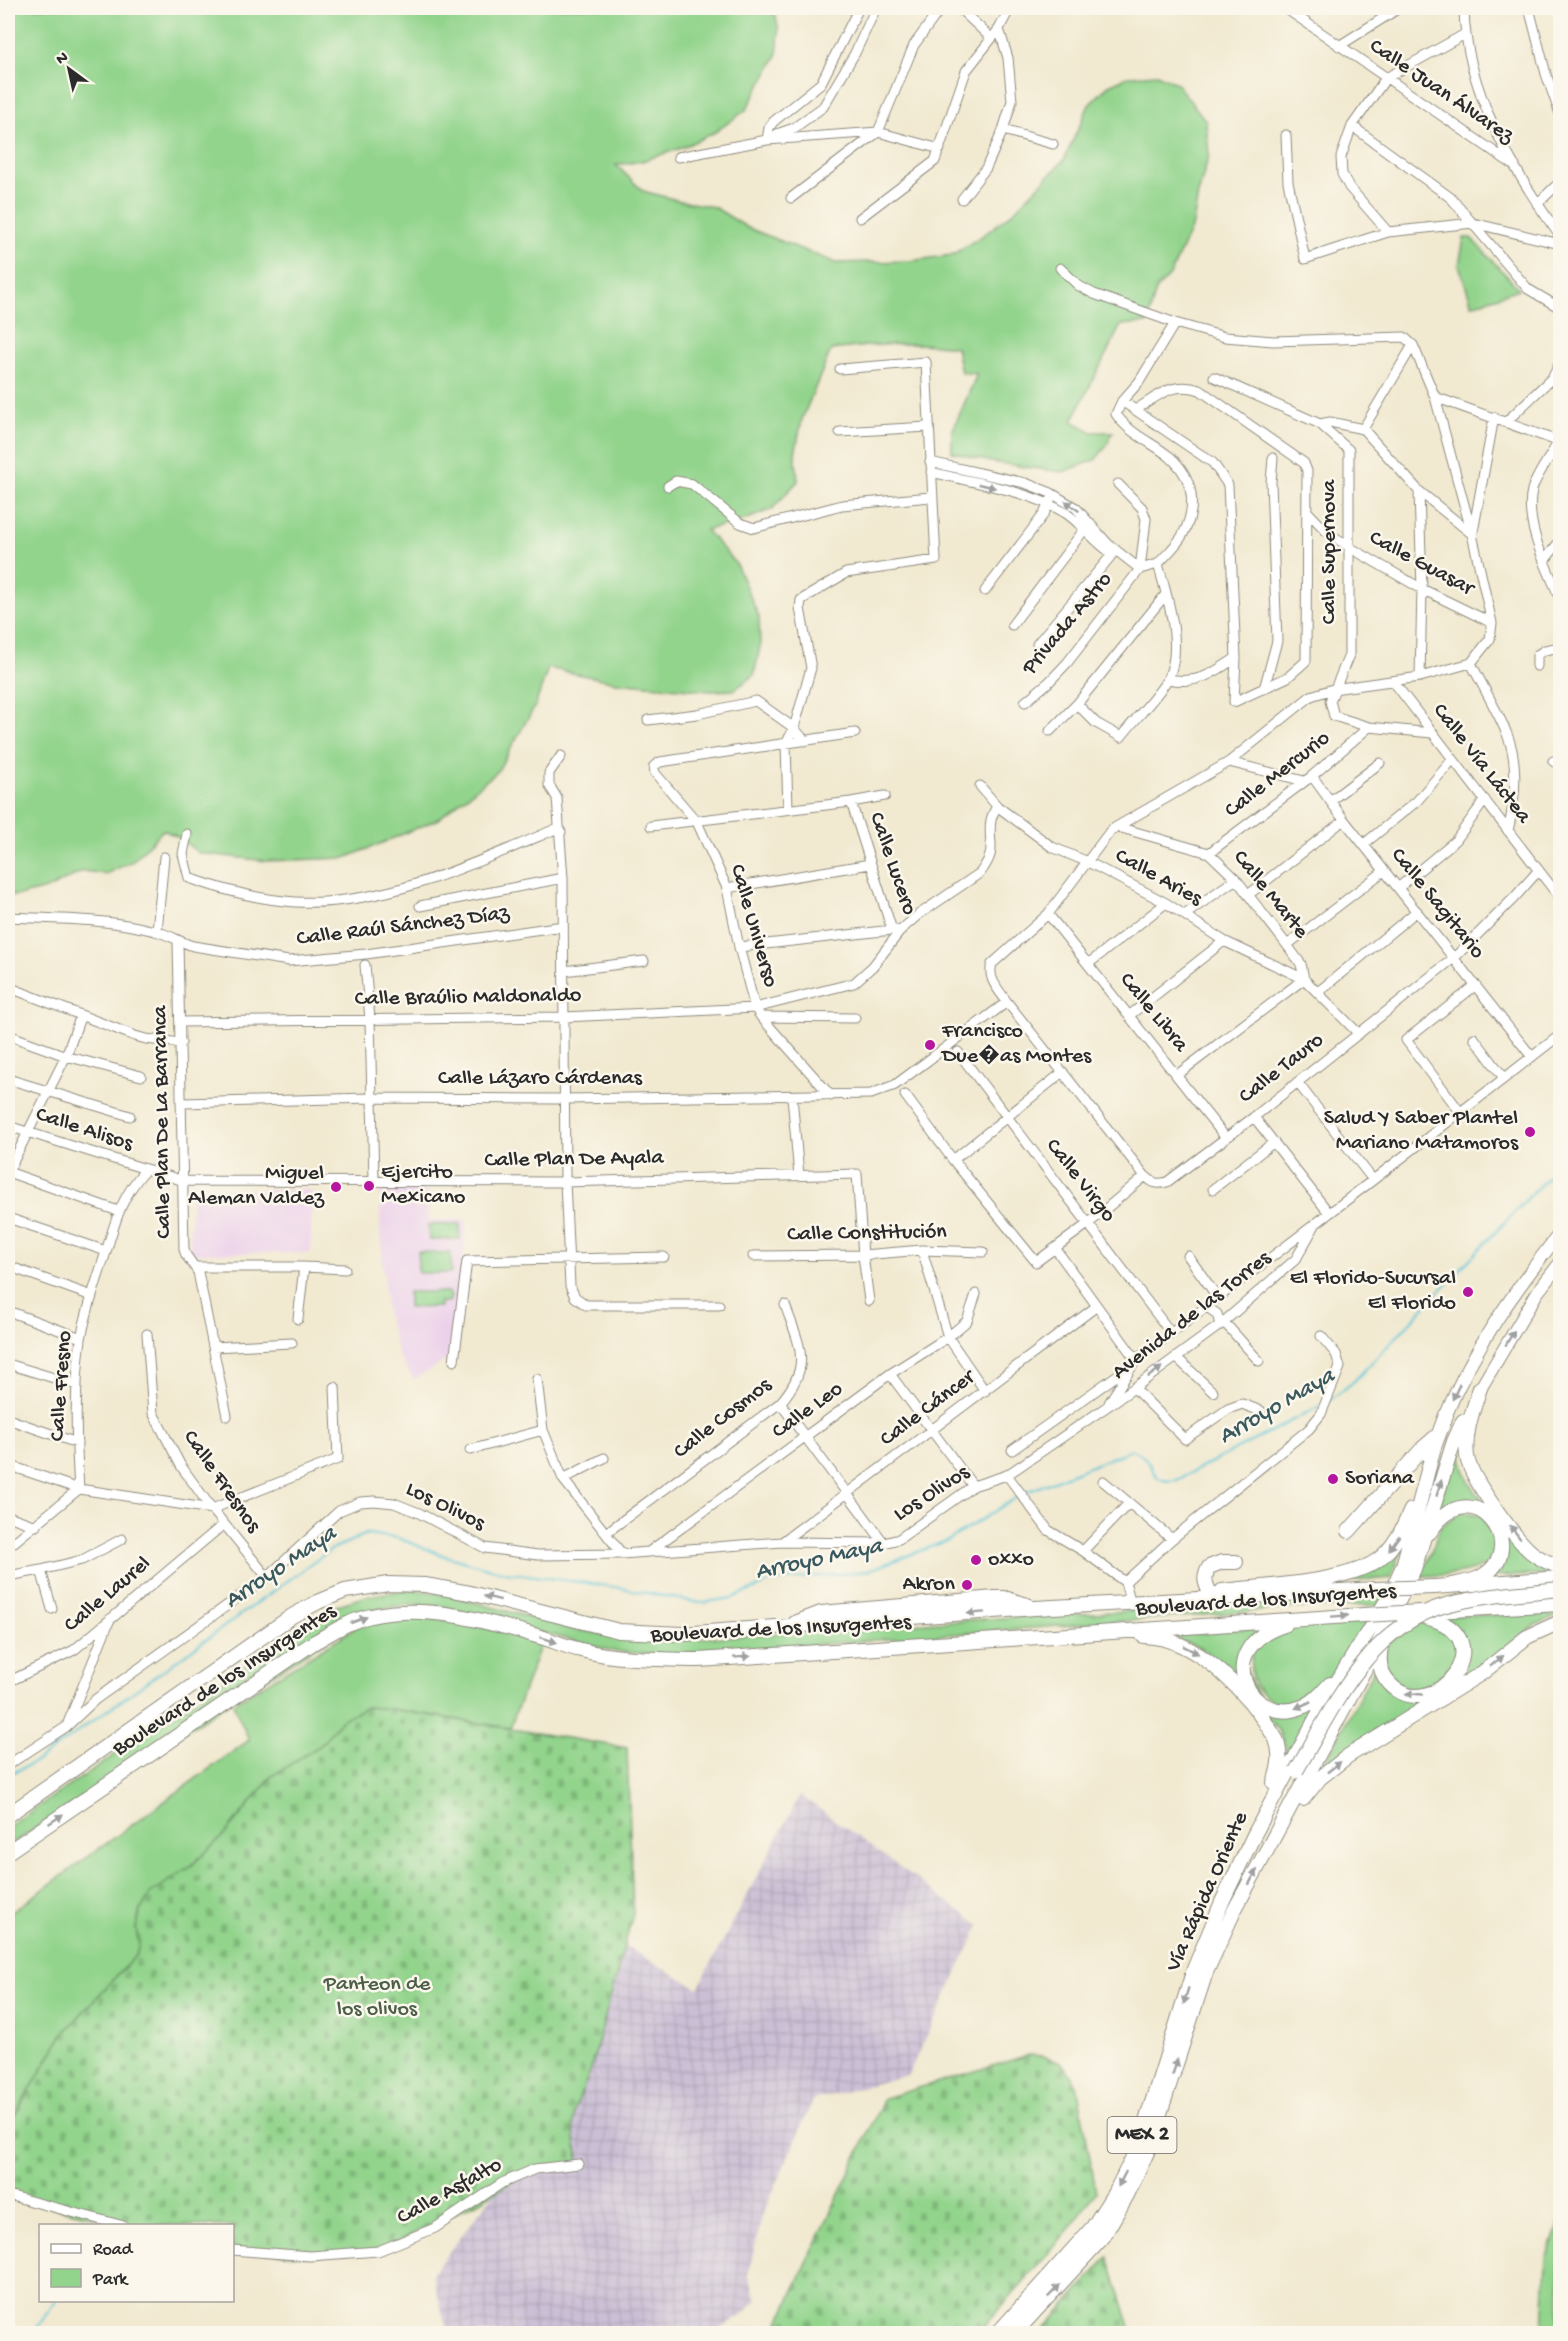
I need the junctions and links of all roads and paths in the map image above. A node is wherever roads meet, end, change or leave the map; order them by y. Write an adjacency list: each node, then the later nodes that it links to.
1 (859, 8): 20 (street)
2 (876, 8): 20 (street)
3 (942, 8): 18 (street)
4 (959, 8): 12 (street)
5 (1010, 8): 10 (street)
6 (1287, 8): 13 (street, Calle Juan Álvarez)
7 (1399, 8): 13 (street)
8 (1464, 8): 11 (street)
9 (1529, 8): 15 (street)
10 (999, 28): 12 (street); 17 (street)
11 (1465, 34): 14 (street); 24 (street)
12 (990, 38): 22 (street)
13 (1340, 46): 14 (street, Calle Juan Álvarez)
14 (1386, 78): 16 (street); 24 (street, Calle Juan Álvarez)
15 (1560, 114)
16 (1352, 126): 30 (street); 31 (street)
17 (1004, 130): 21 (street); 27 (street)
18 (878, 132): 20 (street); 22 (street); 26 (street)
19 (1286, 135): 31 (street)
20 (770, 140): 23 (street)
21 (1053, 144)
22 (940, 149): 29 (street)
23 (678, 157)
24 (1515, 166): 28 (street)
25 (1560, 182): 28 (street)
26 (791, 198)
27 (962, 198)
28 (1537, 204): 32 (street)
29 (860, 218)
30 (1473, 223): 31 (street); 33 (street); 35 (street)
31 (1389, 232)
32 (1560, 236)
33 (1560, 244)
34 (1060, 268): 36 (street)
35 (1560, 308)
36 (1175, 323): 37 (street); 43 (street)
37 (1413, 345): 42 (street); 49 (street)
38 (1560, 362): 41 (street)
39 (840, 369): 48 (street)
40 (1214, 377): 47 (street)
41 (1557, 378): 46 (street)
42 (1435, 397): 45 (street); 62 (street)
43 (1122, 401): 44 (street); 67 (street)
44 (1135, 410): 60 (street); 77 (street)
45 (1494, 417): 46 (street); 62 (street)
46 (1507, 421): 51 (street)
47 (1320, 424): 49 (street); 64 (street, Calle Supernova)
48 (928, 427): 50 (street); 53 (street)
49 (1363, 429): 56 (street)
50 (840, 432)
51 (1560, 441): 66 (street)
52 (1273, 458): 84 (street)
53 (930, 467): 57 (street); 58 (street); 59 (street, one-way to 59)
54 (1118, 484): 68 (street)
55 (668, 486): 58 (street)
56 (1419, 491): 62 (street); 69 (street)
57 (1051, 492): 59 (street); 65 (street, one-way to 57)
58 (931, 497): 88 (street)
59 (1049, 504): 61 (street); 70 (street)
60 (1307, 511): 64 (street, Calle Guasar); 84 (street)
61 (1084, 530): 65 (street); 74 (street)
62 (1472, 534): 73 (street)
63 (1560, 541): 66 (street)
64 (1349, 547): 69 (street, Calle Guasar); 83 (street, Calle Supernova)
65 (1117, 554): 68 (street); 75 (street)
66 (1544, 561): 72 (street)
67 (1158, 564): 68 (street); 71 (street)
68 (1140, 569): 85 (street, Privada Astro)
69 (1422, 589): 73 (street, Calle Guasar); 80 (street)
70 (985, 591)
71 (1166, 594): 81 (street); 86 (street)
72 (1560, 598)
73 (1492, 623): 78 (street)
74 (1012, 625)
75 (1037, 644)
76 (1560, 646): 79 (street)
77 (1236, 658): 81 (street); 84 (street)
78 (1471, 663): 80 (street); 111 (street)
79 (1537, 666)
80 (1420, 677): 82 (street)
81 (1168, 679): 86 (street)
82 (1393, 681): 83 (street); 92 (street, Calle Vía Láctea)
83 (1333, 689): 89 (street); 97 (street)
84 (1264, 690)
85 (1025, 702)
86 (1077, 704): 90 (street)
87 (648, 720): 88 (street)
88 (794, 728): 93 (street); 94 (street)
89 (1369, 728): 92 (street); 99 (street, Calle Mercurio)
90 (1050, 731)
91 (855, 733): 93 (street)
92 (1432, 733): 96 (street, Calle Vía Láctea)
93 (805, 741): 94 (street)
94 (786, 744): 106 (street); 108 (street, Calle Universo)
95 (561, 756): 112 (street)
96 (1453, 759): 102 (street, Calle Vía Láctea); 114 (street)
97 (1229, 762): 99 (street); 110 (street)
98 (1380, 763): 103 (street)
99 (1308, 779): 103 (street, Calle Sagitario); 115 (street, Calle Mercurio)
100 (980, 786): 105 (street, Calle Aries)
101 (885, 796): 104 (street, Calle Lucero)
102 (1485, 800): 111 (street, Calle Vía Láctea); 124 (street)
103 (1330, 801): 107 (street, Calle Sagitario)
104 (851, 802): 106 (street, Calle Lucero); 118 (street, Calle Lucero)
105 (997, 806): 117 (street, Calle Aries); 134 (street)
106 (788, 809): 108 (street, Calle Lucero)
107 (1344, 820): 114 (street, Calle Sagitario); 125 (street)
108 (697, 822): 109 (street, Calle Lucero); 123 (street, Calle Universo)
109 (651, 825)
110 (1118, 827): 115 (street, Calle Marte); 117 (street)
111 (1508, 831): 120 (street, Calle Vía Láctea)
112 (561, 832): 113 (street); 121 (street)
113 (187, 834)
114 (1364, 844): 119 (street, Calle Sagitario)
115 (1209, 853): 122 (street, Calle Marte)
116 (164, 858): 135 (street)
117 (1088, 862): 127 (street, Calle Aries); 130 (street)
118 (870, 864): 123 (street); 134 (street, Calle Lucero)
119 (1384, 871): 124 (street, Calle Sagitario); 138 (street)
120 (1538, 871): 126 (street, Calle Vía Láctea); 141 (street, Calle Tauro)
121 (563, 878): 128 (street); 133 (street)
122 (1236, 879): 125 (street, Calle Marte); 131 (street)
123 (727, 888): 140 (street, Calle Universo)
124 (1398, 888): 129 (street, Calle Sagitario)
125 (1248, 895): 138 (street, Calle Marte)
126 (1560, 897)
127 (1166, 903): 131 (street, Calle Aries); 143 (street)
128 (420, 906)
129 (1418, 910): 141 (street, Calle Sagitario); 150 (street)
130 (1048, 914): 143 (street, Calle Libra); 151 (street)
131 (1186, 914): 136 (street, Calle Aries)
132 (8, 916): 135 (street, Calle Raúl Sánchez Díaz)
133 (563, 926): 139 (street, Calle Raúl Sánchez Díaz); 146 (street)
134 (897, 930): 140 (street); 152 (street, Calle Braúlio Maldonaldo)
135 (157, 931): 137 (street, Calle Raúl Sánchez Díaz)
136 (1224, 940): 147 (street, Calle Aries); 154 (street)
137 (178, 942): 139 (street, Calle Raúl Sánchez Díaz); 144 (street, Calle Plan De La Barranca)
138 (1287, 945): 147 (street, Calle Marte)
139 (194, 946): 144 (street)
140 (739, 947): 152 (street, Calle Universo)
141 (1455, 957): 148 (street, Calle Sagitario); 160 (street, Calle Tauro)
142 (644, 961): 146 (street)
143 (1088, 964): 154 (street, Calle Libra)
144 (179, 965): 159 (street, Calle Plan De La Barranca)
145 (365, 965): 158 (street)
146 (564, 971): 155 (street)
147 (1304, 979): 150 (street, Calle Marte); 169 (street)
148 (1476, 985): 167 (street, Calle Sagitario); 181 (street)
149 (8, 987): 153 (street)
150 (1318, 992): 160 (street, Calle Marte)
151 (1007, 1002): 168 (street); 177 (street, Calle Lázaro Cárdenas)
152 (755, 1008): 155 (street, Calle Braúlio Maldonaldo); 156 (street, Calle Universo)
153 (81, 1015): 164 (street); 166 (street)
154 (1130, 1015): 169 (street, Calle Libra)
155 (564, 1017): 158 (street, Calle Braúlio Maldonaldo); 179 (street)
156 (761, 1017): 157 (street); 177 (street, Calle Universo)
157 (855, 1018)
158 (370, 1019): 159 (street, Calle Braúlio Maldonaldo); 178 (street)
159 (180, 1022): 164 (street, Calle Plan De La Barranca)
160 (1359, 1034): 173 (street, Calle Tauro)
161 (8, 1035): 166 (street)
162 (1560, 1035): 167 (street, Avenida de las Torres)
163 (1474, 1038): 171 (street)
164 (181, 1043): 180 (street, Calle Plan De La Barranca)
165 (958, 1052): 183 (street, Calle Virgo)
166 (66, 1056): 170 (street); 174 (street)
167 (1532, 1056): 171 (street, Avenida de las Torres)
168 (1063, 1072): 183 (street); 193 (street)
169 (1177, 1075): 187 (street, Calle Libra)
170 (141, 1076)
171 (1504, 1078): 181 (street, Avenida de las Torres)
172 (8, 1079): 174 (street)
173 (1297, 1082): 184 (street, Calle Tauro); 195 (street)
174 (47, 1092): 182 (street); 186 (street)
175 (905, 1095): 189 (street)
176 (792, 1096): 177 (street, Calle Lázaro Cárdenas); 179 (street, Calle Lázaro Cárdenas); 192 (street)
177 (831, 1096)
178 (371, 1098): 179 (street, Calle Lázaro Cárdenas); 180 (street, Calle Lázaro Cárdenas); 194 (street)
179 (565, 1100): 197 (street)
180 (183, 1103): 196 (street, Calle Plan De La Barranca)
181 (1461, 1113): 195 (street, Avenida de las Torres)
182 (130, 1116)
183 (1006, 1117): 189 (street); 202 (street, Calle Virgo)
184 (1254, 1117): 187 (street, Calle Tauro); 188 (street)
185 (8, 1126): 186 (street, Calle Alisos)
186 (26, 1132): 190 (street, Calle Alisos); 191 (street)
187 (1226, 1138): 193 (street, Calle Tauro)
188 (1274, 1142): 198 (street); 200 (street)
189 (953, 1160): 205 (street)
190 (146, 1170): 196 (street, Calle Alisos); 199 (street, Calle Fresno)
191 (8, 1172): 199 (street)
192 (799, 1176): 197 (street, Calle Plan De Ayala); 209 (street, Calle Plan De Ayala)
193 (1145, 1176): 202 (street)
194 (374, 1180): 196 (street, Calle Plan De Ayala); 197 (street, Calle Plan De Ayala)
195 (1373, 1180): 200 (street, Avenida de las Torres)
196 (184, 1181): 216 (street, Calle Plan De La Barranca)
197 (565, 1182): 213 (street)
198 (1213, 1189)
199 (118, 1211): 207 (street, Calle Fresno)
200 (1329, 1213): 203 (street, Avenida de las Torres)
201 (8, 1218): 207 (street)
202 (1089, 1223): 205 (street); 230 (street, Calle Virgo)
203 (1316, 1223): 221 (street, Avenida de las Torres); 229 (street, Avenida de las Torres)
204 (1560, 1233): 253 (main road, one-way to 253)
205 (1055, 1248): 225 (street)
206 (922, 1250): 208 (street, Calle Constitución); 209 (street, Calle Constitución); 233 (street)
207 (106, 1251): 220 (street, Calle Fresno)
208 (983, 1252)
209 (863, 1255): 210 (street, Calle Constitución); 222 (street)
210 (753, 1256)
211 (1188, 1256): 221 (street)
212 (664, 1257): 213 (street)
213 (568, 1258): 223 (street); 239 (street)
214 (1560, 1263): 247 (main road, one-way to 214)
215 (8, 1266): 220 (street)
216 (196, 1267): 217 (street); 236 (street, Calle Plan De La Barranca)
217 (303, 1267): 218 (street); 228 (street)
218 (345, 1269)
219 (976, 1294): 233 (street, Calle Leo)
220 (92, 1296): 234 (street, Calle Fresno)
221 (1218, 1298): 226 (street, Avenida de las Torres)
222 (869, 1301)
223 (719, 1305)
224 (785, 1305): 250 (street, Calle Cosmos)
225 (1097, 1306): 240 (street); 248 (street, Calle Cáncer)
226 (1207, 1307): 229 (street); 230 (street, Avenida de las Torres)
227 (8, 1311): 234 (street)
228 (298, 1319)
229 (1222, 1324): 237 (street, Avenida de las Torres); 238 (street)
230 (1170, 1333): 240 (street, Avenida de las Torres)
231 (147, 1334): 274 (street, Calle Fresnos)
232 (1321, 1336): 281 (street)
233 (948, 1337): 242 (street, Calle Leo); 248 (street)
234 (81, 1338): 244 (street, Calle Fresno)
235 (291, 1343): 236 (street)
236 (213, 1347): 254 (street, Calle Plan De La Barranca)
237 (1176, 1357): 246 (street, Avenida de las Torres, one-way to 237); 249 (street)
238 (1259, 1361)
239 (454, 1362)
240 (1133, 1363): 251 (street, Avenida de las Torres); 263 (street)
241 (8, 1364): 244 (street)
242 (891, 1374): 258 (street); 260 (street, Calle Leo)
243 (537, 1379): 257 (street)
244 (77, 1385): 261 (street, Calle Fresno)
245 (335, 1387): 274 (street)
246 (1134, 1388): 251 (street, Avenida de las Torres); 252 (street)
247 (1480, 1388): 256 (main road); 290 (highway, one-way to 247)
248 (986, 1391): 258 (street, Calle Cáncer)
249 (1213, 1392)
250 (780, 1403): 260 (street); 279 (street, Calle Cosmos)
251 (1107, 1406): 267 (street, Avenida de las Torres)
252 (1260, 1411)
253 (1446, 1415): 259 (highway)
254 (227, 1416)
255 (8, 1419): 261 (street)
256 (1463, 1421): 284 (highway, one-way to 256)
257 (543, 1430): 262 (street); 268 (street)
258 (932, 1431): 270 (street); 272 (street, Calle Cáncer)
259 (1439, 1434): 264 (highway); 278 (highway)
260 (804, 1438): 272 (street); 286 (street, Calle Leo)
261 (76, 1443): 271 (street, Calle Fresno)
262 (470, 1450)
263 (1012, 1450)
264 (1433, 1451): 298 (highway, one-way to 298); 309 (highway, Vía Rápida Oriente)
265 (604, 1458): 268 (street)
266 (8, 1465): 271 (street)
267 (1007, 1475): 270 (street, Los Olivos); 287 (street)
268 (563, 1479): 279 (street)
269 (1103, 1481): 273 (street)
270 (973, 1486): 283 (street, Los Olivos)
271 (79, 1489): 274 (street); 277 (street)
272 (846, 1494): 282 (street, Calle Cáncer); 283 (street)
273 (1129, 1503): 281 (street); 287 (street)
274 (212, 1509): 276 (street, Calle Fresnos)
275 (8, 1516): 277 (street)
276 (224, 1524): 293 (street, Calle Fresnos); 304 (street, Calle Laurel)
277 (36, 1526): 285 (street)
278 (1349, 1531)
279 (606, 1533): 288 (street)
280 (122, 1539): 291 (street)
281 (1172, 1539): 295 (street)
282 (782, 1542): 283 (street, Los Olivos); 286 (street, Los Olivos)
283 (884, 1543)
284 (1423, 1544): 296 (highway); 306 (highway)
285 (8, 1547)
286 (650, 1551): 288 (street, Los Olivos)
287 (1083, 1551): 295 (street)
288 (622, 1554): 293 (street, Los Olivos)
289 (1236, 1562): 298 (highway)
290 (1560, 1566)
291 (42, 1570): 292 (street); 302 (street)
292 (8, 1576)
293 (267, 1577): 311 (street, Los Olivos)
294 (1560, 1578): 296 (highway, Boulevard de los Insurgentes)
295 (1125, 1582): 299 (street)
296 (1451, 1585): 301 (highway, Boulevard de los Insurgentes, bridge)
297 (1560, 1589): 317 (highway, bridge)
298 (1210, 1593): 299 (highway)
299 (1129, 1596): 301 (highway)
300 (1560, 1604): 303 (highway, Boulevard de los Insurgentes)
301 (1040, 1608): 313 (highway, Boulevard de los Insurgentes, one-way to 313)
302 (52, 1609)
303 (1432, 1614): 305 (highway, Boulevard de los Insurgentes, one-way to 303, bridge); 306 (highway, one-way to 306)
304 (111, 1617): 310 (street, Calle Laurel); 311 (street)
305 (1306, 1619): 308 (highway, Boulevard de los Insurgentes); 309 (highway, one-way to 305)
306 (1390, 1621): 315 (highway)
307 (1560, 1622): 315 (highway, one-way to 307)
308 (1051, 1636): 314 (highway, one-way to 314); 316 (highway, Boulevard de los Insurgentes, one-way to 308)
309 (1346, 1668): 314 (highway, Vía Rápida Oriente)
310 (8, 1682)
311 (66, 1727): 312 (street, Los Olivos)
312 (8, 1765)
313 (8, 1815)
314 (1254, 1835): 317 (highway, Vía Rápida Oriente)
315 (1271, 1845): 323 (highway, MEX 2, one-way to 315)
316 (8, 1852)
317 (1222, 1902): 322 (highway, Vía Rápida Oriente / MEX 2, one-way to 322)
318 (579, 2164): 321 (street, Calle Asfalto)
319 (8, 2194): 320 (street)
320 (117, 2224)
321 (234, 2250)
322 (998, 2334)
323 (1014, 2334)

